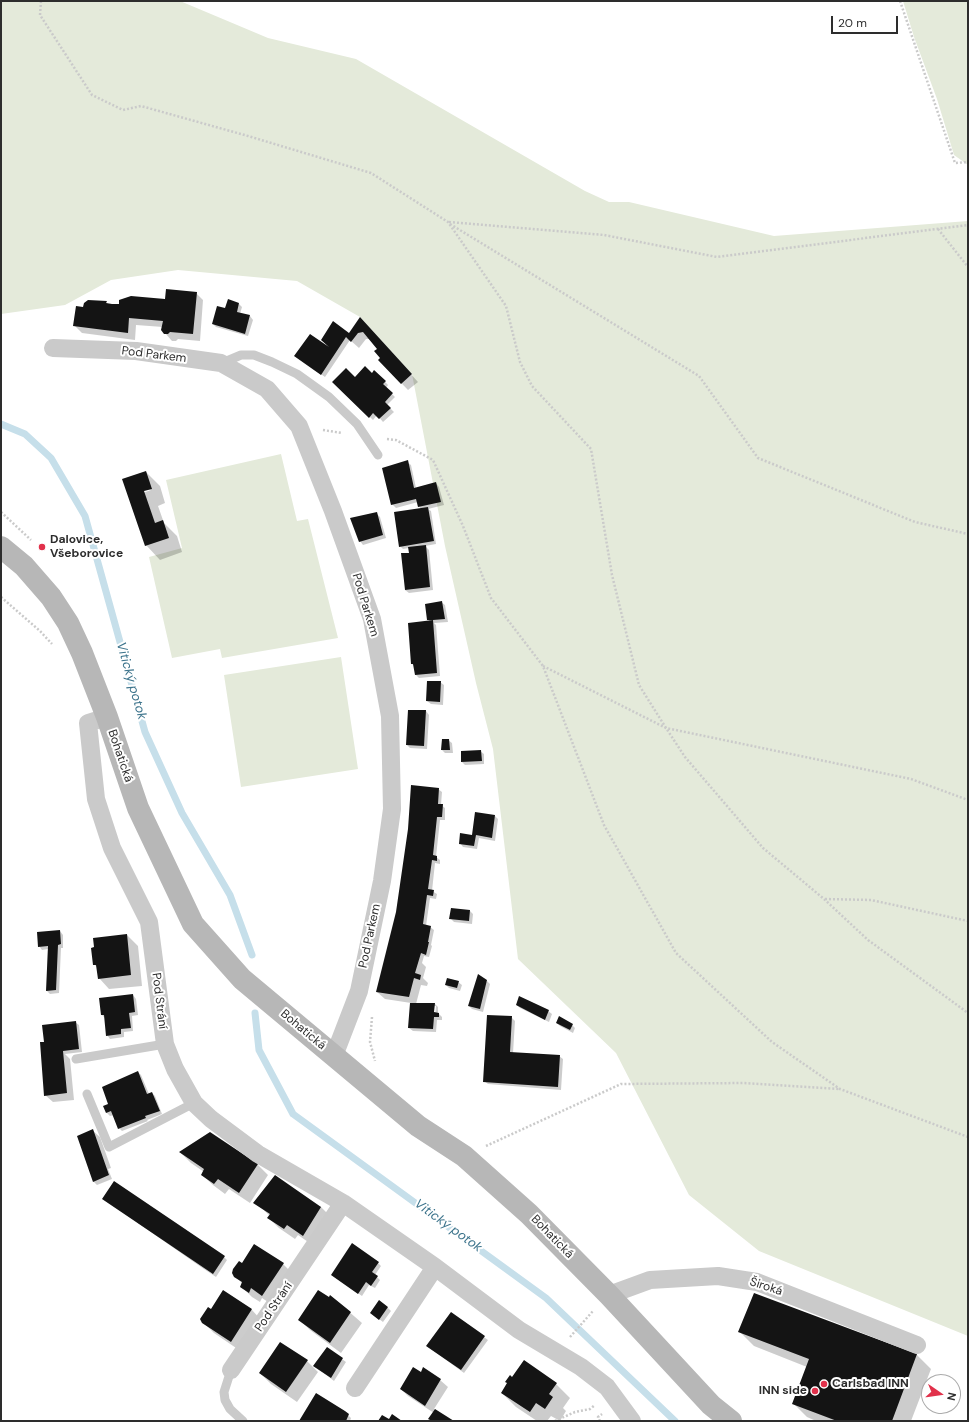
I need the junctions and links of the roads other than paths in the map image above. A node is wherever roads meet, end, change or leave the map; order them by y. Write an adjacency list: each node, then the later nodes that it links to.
1 (53, 348): 2 (street, Pod Parkem)
2 (220, 363): 3 (lane); 7 (street, Pod Parkem)
3 (378, 455)
4 (1, 547): 5 (street, Bohatická)
5 (98, 720): 6 (street, Pod Strání); 7 (street, Bohatická)
6 (165, 1044): 8 (lane); 10 (street, Pod Strání)
7 (334, 1056): 13 (street, Bohatická)
8 (76, 1059)
9 (87, 1094): 10 (lane)
10 (194, 1103): 11 (street, Pod Strání)
11 (343, 1203): 12 (street, Pod Strání); 15 (street, Pod Strání)
12 (435, 1267): 16 (street); 18 (street, Pod Strání)
13 (609, 1295): 14 (street, Široká); 19 (street, Bohatická)
14 (917, 1345)
15 (231, 1370): 17 (lane)
16 (355, 1388)
17 (243, 1421)
18 (632, 1421)
19 (731, 1421)

